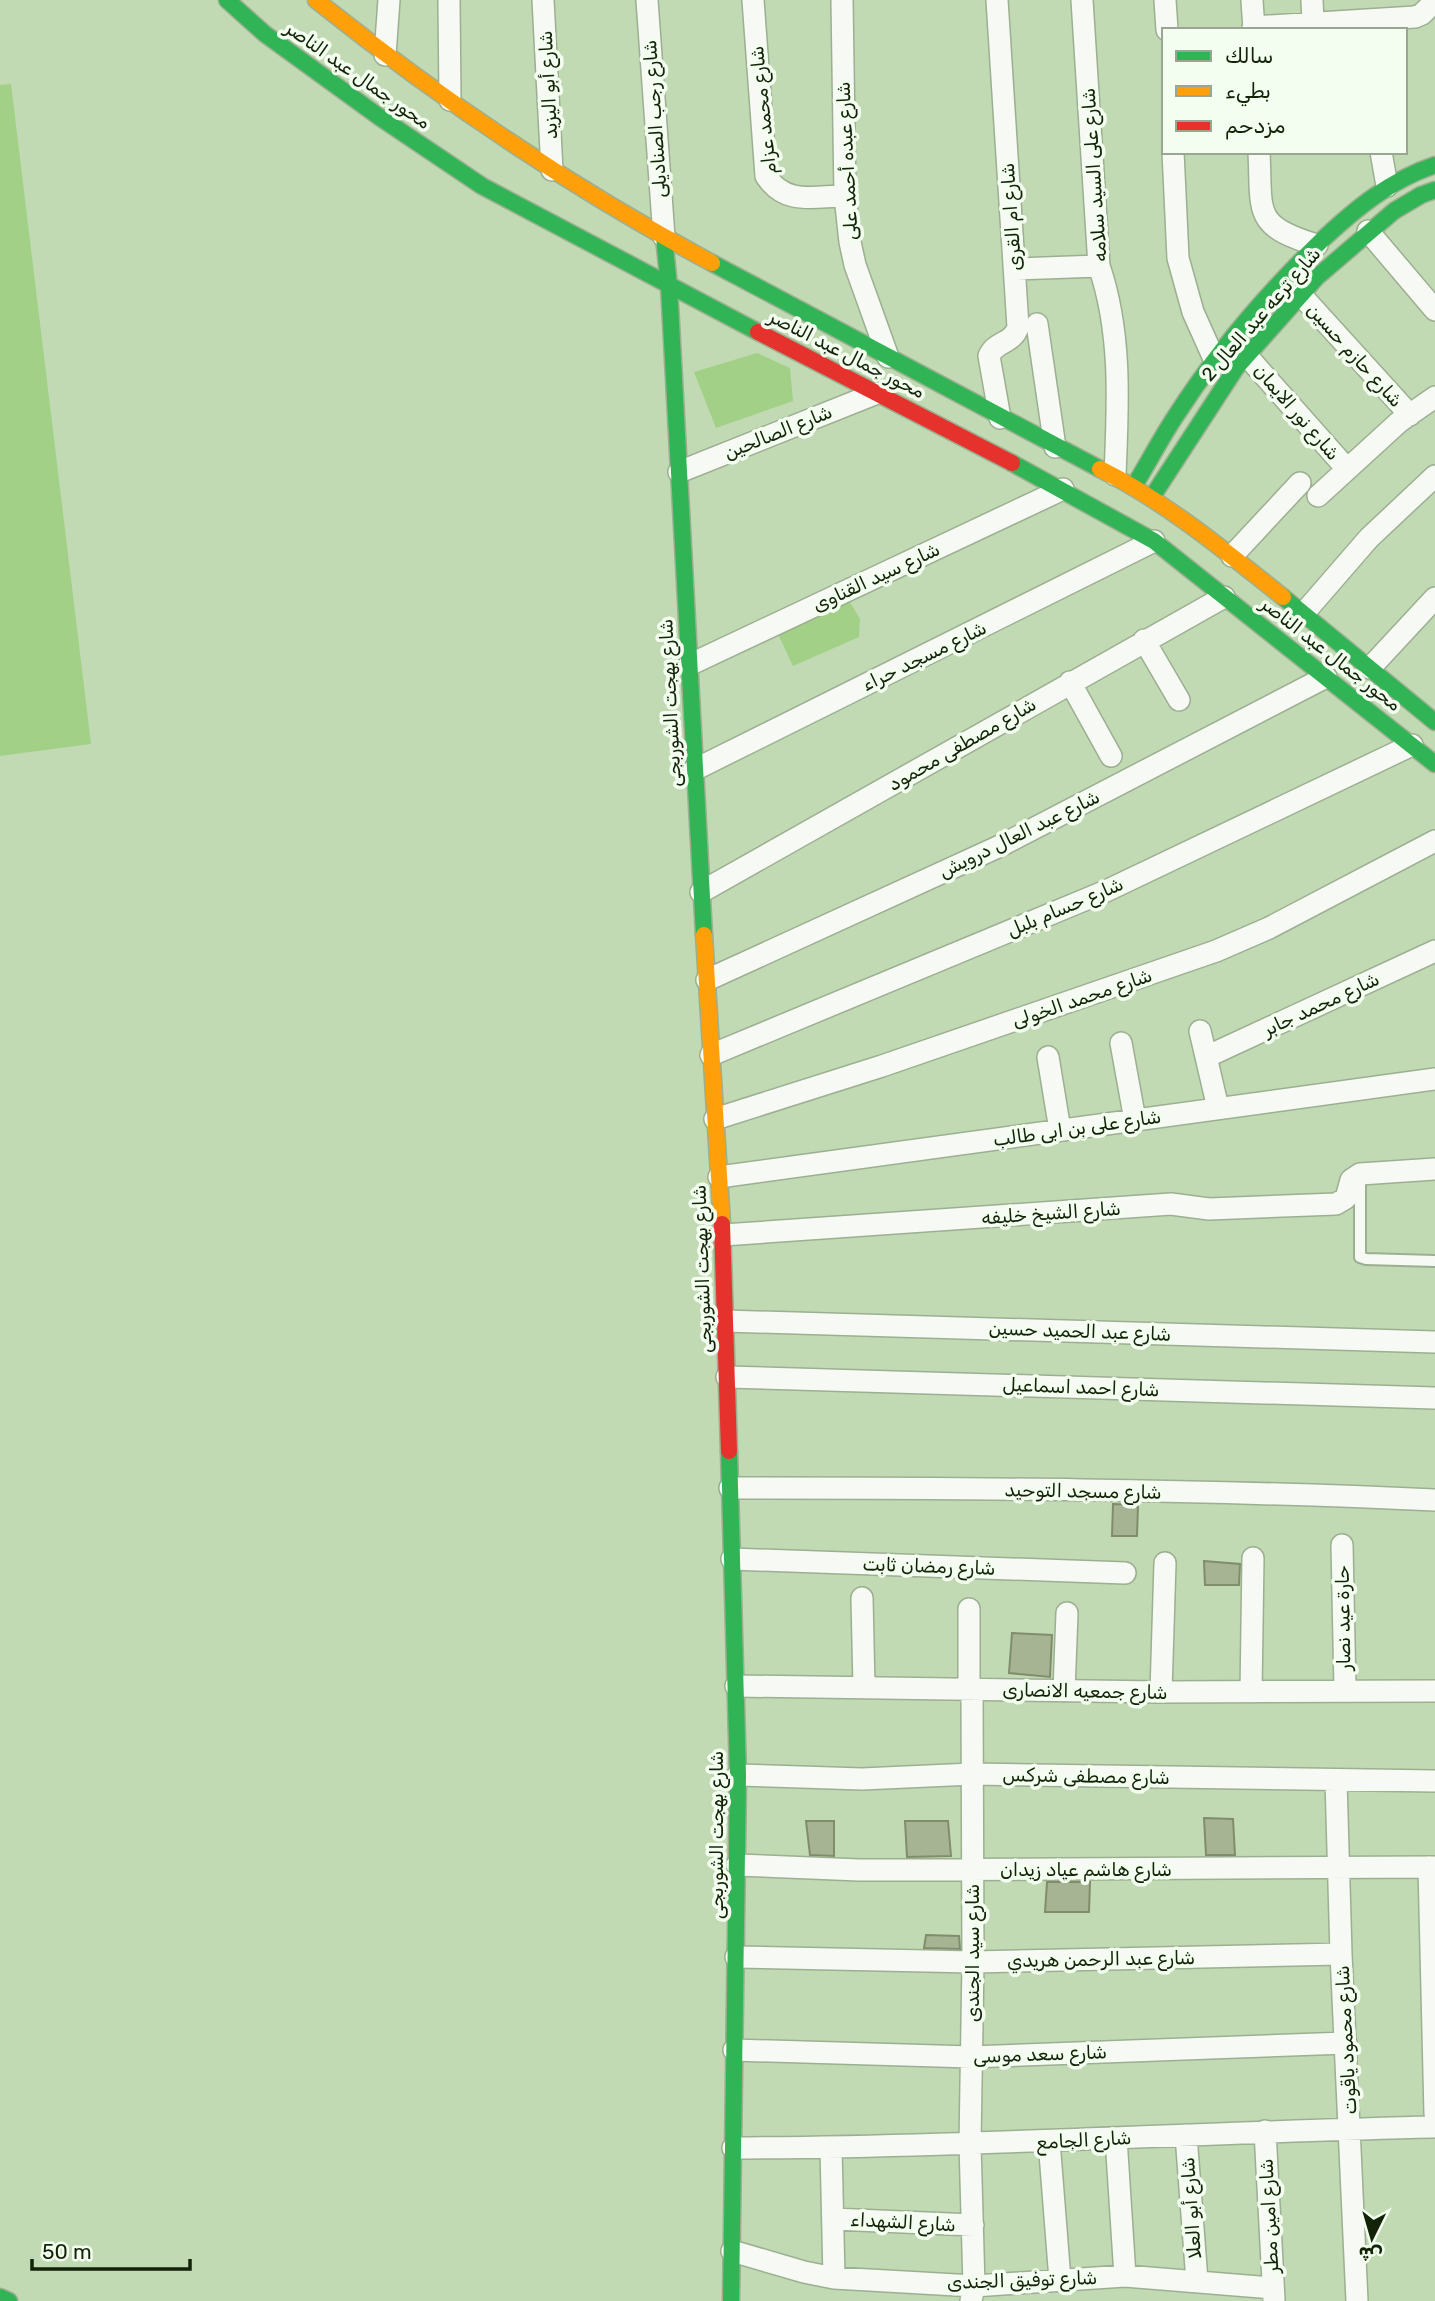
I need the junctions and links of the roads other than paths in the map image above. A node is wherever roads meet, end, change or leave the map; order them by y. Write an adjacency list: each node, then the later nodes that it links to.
1 (227, 0): 34 (street, محور جمال عبد الناصر)
2 (388, 0): 19 (street)
3 (449, 0): 20 (street)
4 (543, 0): 25 (street, شارع أبو اليزيد)
5 (647, 0): 30 (street, شارع رجب الصناديلى)
6 (753, 0): 28 (street, شارع محمد عزام)
7 (842, 0): 28 (street, شارع عبده أحمد على)
8 (997, 0): 33 (street, شارع ام القرى)
9 (1082, 0): 32 (street, شارع على السيد سلامه)
10 (1165, 0): 17 (street)
11 (1252, 0): 18 (street)
12 (1312, 0): 16 (street)
13 (317, 1): 19 (street, محور جمال عبد الناصر)
14 (1435, 1): 15 (street)
15 (1389, 9): 16 (street)
16 (1313, 23): 18 (street)
17 (1167, 28)
18 (1253, 28)
19 (385, 55): 20 (street, محور جمال عبد الناصر)
20 (450, 100): 25 (street, محور جمال عبد الناصر)
21 (1173, 154): 40 (street)
22 (1259, 154): 31 (street)
23 (1381, 154): 26 (street)
24 (1435, 165): 26 (street, شارع ترعه عبد العال 2)
25 (552, 170): 30 (street, محور جمال عبد الناصر)
26 (1387, 186): 31 (street, شارع ترعه عبد العال 2)
27 (1435, 190): 29 (street, شارع ترعه عبد العال 2)
28 (845, 195): 39 (street, شارع عبده أحمد على)
29 (1368, 231): 35 (street, شارع ترعه عبد العال 2); 36 (street)
30 (664, 237): 34 (street, شارع بهجت الشوربجى); 39 (street, محور جمال عبد الناصر)
31 (1317, 245): 40 (street, شارع ترعه عبد العال 2)
32 (1100, 266): 33 (street); 48 (street, شارع على السيد سلامه)
33 (1015, 269): 44 (street, شارع ام القرى)
34 (669, 286): 41 (street, محور جمال عبد الناصر); 47 (street, شارع بهجت الشوربجى)
35 (1301, 295): 38 (street, شارع ترعه عبد العال 2); 43 (street, شارع حازم حسين)
36 (1435, 310)
37 (1037, 324): 45 (street)
38 (1247, 356): 46 (street, شارع نور الايمان); 54 (street, شارع ترعه عبد العال 2)
39 (888, 357): 44 (street, محور جمال عبد الناصر)
40 (1215, 361): 51 (street, شارع ترعه عبد العال 2)
41 (877, 393): 47 (street, شارع الصالحين); 52 (street, محور جمال عبد الناصر)
42 (1435, 397): 43 (street)
43 (1410, 415): 46 (street)
44 (1000, 418): 45 (street, محور جمال عبد الناصر)
45 (1055, 447): 48 (street, محور جمال عبد الناصر)
46 (1347, 469): 53 (street)
47 (679, 472): 61 (street, شارع بهجت الشوربجى)
48 (1115, 475): 51 (street, محور جمال عبد الناصر)
49 (1435, 476): 59 (street)
50 (1300, 483): 56 (street)
51 (1134, 486): 54 (street, محور جمال عبد الناصر)
52 (1063, 489): 55 (street, محور جمال عبد الناصر); 61 (street, شارع سيد القناوى)
53 (1318, 496)
54 (1152, 498): 56 (street, محور جمال عبد الناصر)
55 (1154, 541): 57 (street, محور جمال عبد الناصر); 70 (street, شارع مسجد حراء)
56 (1232, 556): 59 (street, محور جمال عبد الناصر)
57 (1224, 597): 60 (street, شارع مصطفى محمود); 63 (street, محور جمال عبد الناصر)
58 (1435, 598): 62 (street)
59 (1304, 613): 62 (street, محور جمال عبد الناصر)
60 (1144, 640): 64 (street, شارع مصطفى محمود); 65 (street)
61 (689, 665): 70 (street, شارع بهجت الشوربجى)
62 (1370, 668): 66 (street, محور جمال عبد الناصر)
63 (1326, 677): 67 (street, محور جمال عبد الناصر); 74 (street, شارع عبد العال درويش)
64 (1070, 682): 68 (street); 72 (street, شارع مصطفى محمود)
65 (1179, 699)
66 (1435, 722)
67 (1412, 745): 69 (street, محور جمال عبد الناصر); 77 (street, شارع حسام بلبل)
68 (1111, 756)
69 (1435, 764)
70 (694, 770): 72 (street, شارع بهجت الشوربجى)
71 (1435, 841): 82 (street, شارع محمد الخولى)
72 (701, 892): 74 (street, شارع بهجت الشوربجى)
73 (1435, 951): 79 (street, شارع محمد جابر)
74 (707, 980): 77 (street, شارع بهجت الشوربجى)
75 (1200, 1031): 79 (street)
76 (1121, 1043): 83 (street)
77 (711, 1055): 82 (street, شارع بهجت الشوربجى)
78 (1048, 1057): 84 (street)
79 (1206, 1057): 81 (street)
80 (1435, 1079): 81 (street, شارع على بن ابى طالب)
81 (1218, 1108): 83 (street, شارع على بن ابى طالب)
82 (715, 1119): 87 (street, شارع بهجت الشوربجى)
83 (1135, 1120): 84 (street, شارع على بن ابى طالب)
84 (1060, 1130): 87 (street, شارع على بن ابى طالب)
85 (1435, 1169): 86 (street)
86 (1360, 1174): 88 (street, شارع الشيخ خليفه); 89 (lane)
87 (719, 1177): 88 (street, شارع بهجت الشوربجى)
88 (723, 1235): 90 (street, شارع بهجت الشوربجى)
89 (1435, 1261)
90 (725, 1321): 91 (street, شارع عبد الحميد حسين); 92 (street, شارع بهجت الشوربجى)
91 (1435, 1342)
92 (727, 1377): 93 (street, شارع احمد اسماعيل); 94 (street, شارع بهجت الشوربجى)
93 (1435, 1398)
94 (730, 1488): 95 (street, شارع مسجد التوحيد); 98 (street, شارع بهجت الشوربجى)
95 (1435, 1500)
96 (1342, 1545): 108 (street, حارة عيد نصار)
97 (1253, 1558): 112 (street)
98 (732, 1559): 100 (street, شارع رمضان ثابت); 105 (street, شارع بهجت الشوربجى)
99 (1165, 1563): 111 (street)
100 (1125, 1573)
101 (862, 1598): 106 (street)
102 (969, 1609): 107 (street, شارع سيد الجندى)
103 (1067, 1613): 109 (street)
104 (1435, 1680): 110 (street)
105 (736, 1686): 106 (street, شارع جمعيه الانصارى); 114 (street, شارع بهجت الشوربجى)
106 (863, 1687): 107 (street, شارع جمعيه الانصارى)
107 (971, 1689): 109 (street, شارع جمعيه الانصارى); 113 (street, شارع سيد الجندى)
108 (1345, 1690): 110 (street, شارع جمعيه الانصارى); 112 (street, شارع جمعيه الانصارى)
109 (1064, 1691): 111 (street, شارع جمعيه الانصارى)
110 (1435, 1691)
111 (1161, 1692): 112 (street, شارع جمعيه الانصارى)
112 (1251, 1692)
113 (972, 1774): 114 (street, شارع مصطفى شركس); 115 (street, شارع مصطفى شركس); 120 (street, شارع سيد الجندى)
114 (738, 1775): 117 (street, شارع بهجت الشوربجى)
115 (1336, 1780): 116 (street, شارع مصطفى شركس); 119 (street, شارع محمود ياقوت)
116 (1435, 1781)
117 (737, 1865): 120 (street, شارع هاشم عياد زيدان); 122 (street, شارع بهجت الشوربجى)
118 (1432, 1867): 119 (street, شارع هاشم عياد زيدان); 127 (street)
119 (1339, 1869): 120 (street, شارع هاشم عياد زيدان); 121 (street, شارع محمود ياقوت)
120 (972, 1870): 123 (street, شارع سيد الجندى)
121 (1341, 1954): 123 (street, شارع عبد الرحمن هريدي); 124 (street, شارع محمود ياقوت)
122 (736, 1957): 123 (street, شارع عبد الرحمن هريدي); 125 (street, شارع بهجت الشوربجى)
123 (973, 1962): 126 (street, شارع سيد الجندى)
124 (1346, 2043): 126 (street, شارع سعد موسى); 129 (street, شارع محمود ياقوت)
125 (734, 2050): 126 (street, شارع سعد موسى); 135 (street, شارع بهجت الشوربجى)
126 (971, 2057): 134 (street, شارع سيد الجندى)
127 (1435, 2114)
128 (1435, 2127): 129 (street, شارع الجامع)
129 (1350, 2129): 130 (street, شارع الجامع); 149 (street, شارع محمود ياقوت)
130 (1265, 2131): 131 (street, شارع الجامع); 145 (street, شارع امين مطر)
131 (1186, 2135): 132 (street, شارع الجامع); 143 (street, شارع أبو العلا)
132 (1116, 2138): 133 (street, شارع الجامع); 140 (street)
133 (1049, 2141): 134 (street, شارع الجامع); 142 (street)
134 (971, 2144): 136 (street, شارع الجامع); 138 (street, شارع سيد الجندى)
135 (733, 2148): 136 (street, شارع الجامع); 139 (street, شارع بهجت الشوربجى)
136 (831, 2148): 137 (street)
137 (833, 2219): 138 (street, شارع الشهداء); 141 (street)
138 (972, 2225): 144 (street, شارع سيد الجندى)
139 (732, 2251): 141 (street, شارع توفيق الجندى); 148 (street, شارع بهجت الشوربجى)
140 (1125, 2276): 142 (street, شارع توفيق الجندى); 143 (street, شارع توفيق الجندى)
141 (834, 2278): 144 (street, شارع توفيق الجندى)
142 (1060, 2280): 144 (street, شارع توفيق الجندى)
143 (1199, 2288): 145 (street, شارع توفيق الجندى)
144 (973, 2293)
145 (1274, 2294)
146 (0, 2297): 147 (street)
147 (9, 2301)
148 (731, 2301)
149 (1357, 2301)

